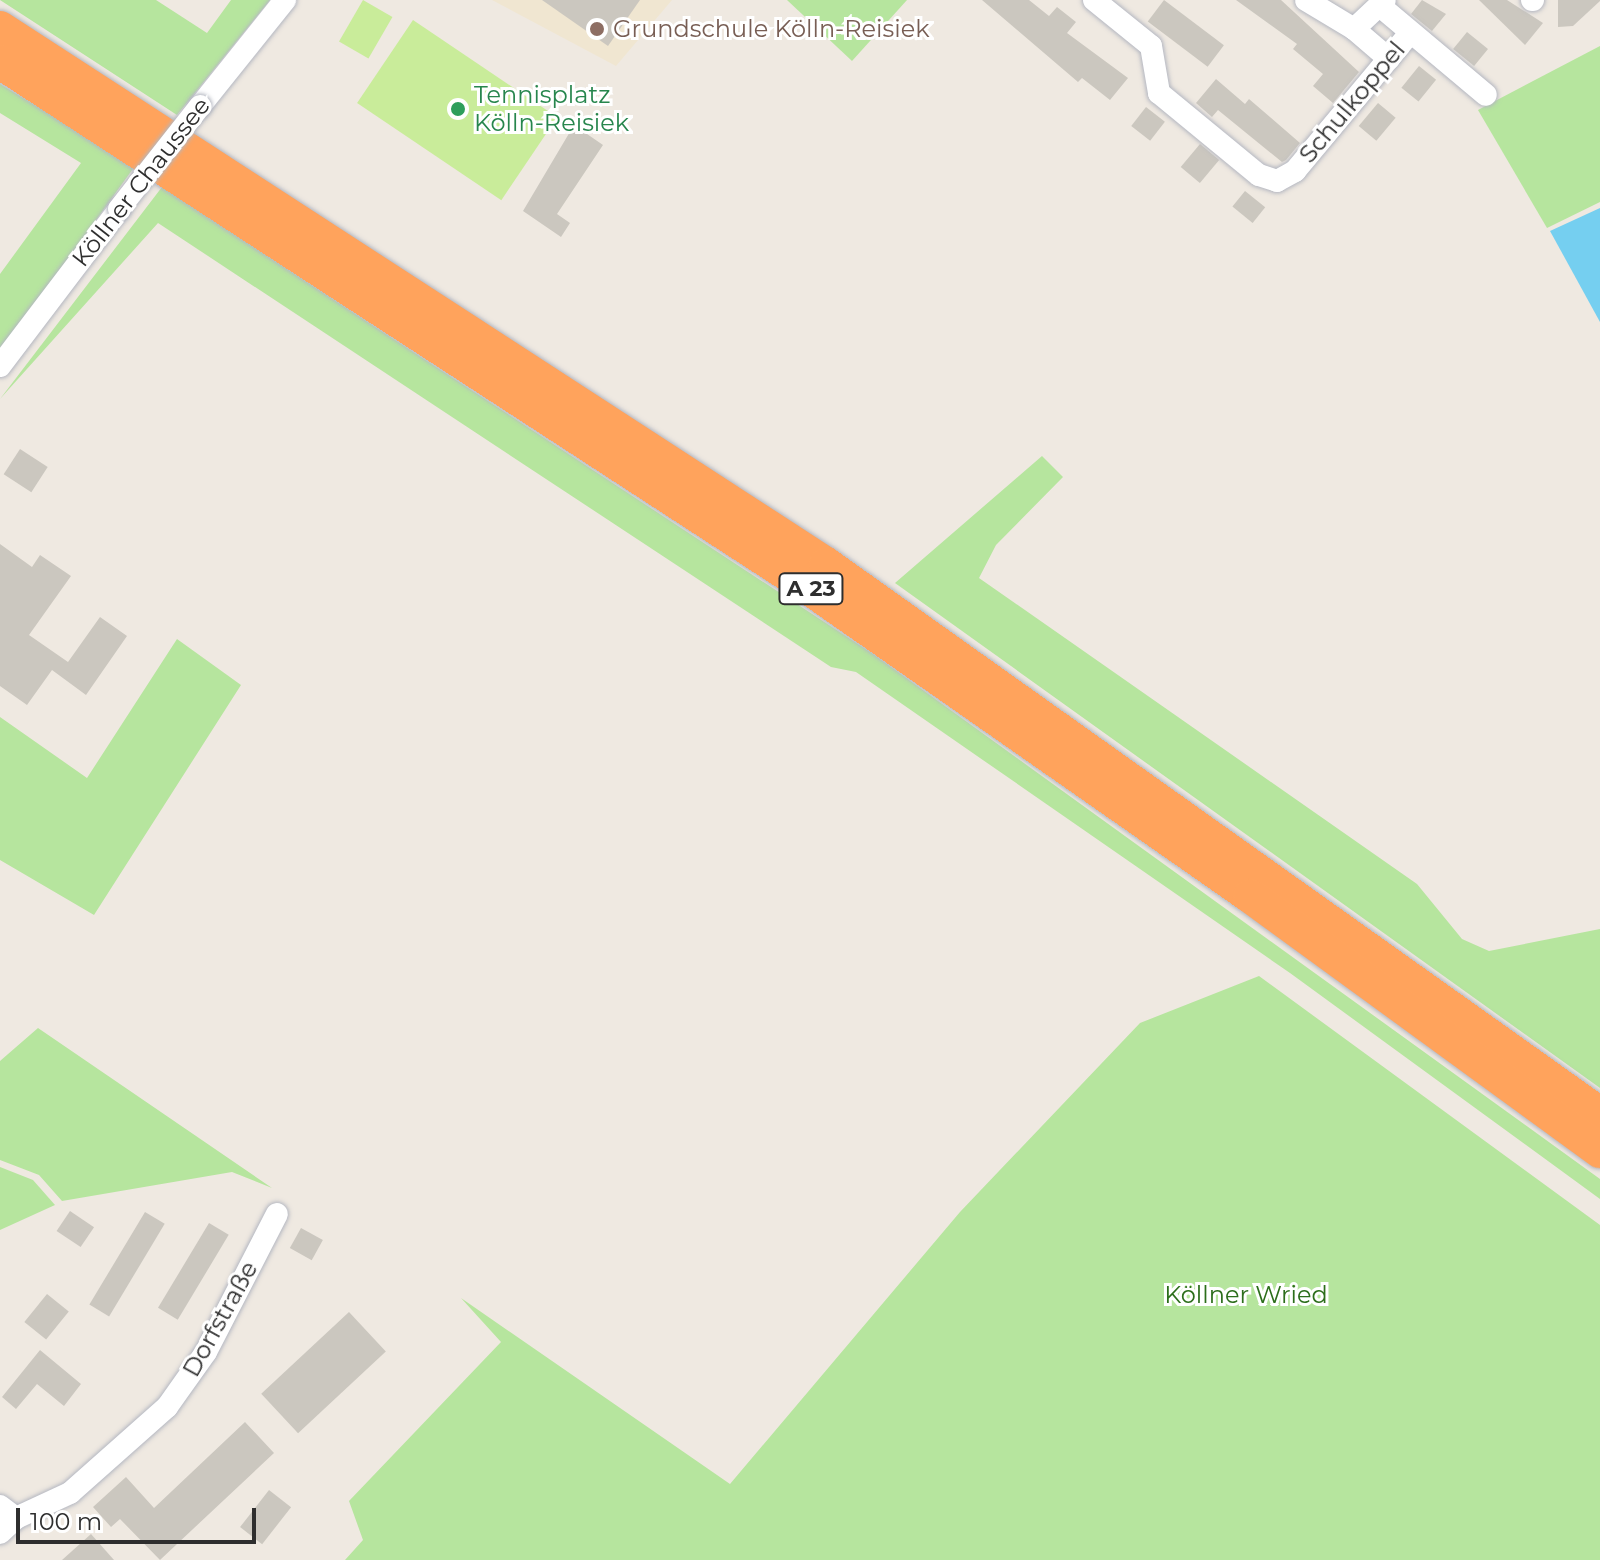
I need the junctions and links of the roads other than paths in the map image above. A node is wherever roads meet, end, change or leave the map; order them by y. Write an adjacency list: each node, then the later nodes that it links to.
1 (285, 0): 11 (street, Köllner Chaussee, bridge)
2 (1094, 0): 8 (street, Schulkoppel)
3 (1306, 0): 6 (street)
4 (1382, 3): 6 (street); 7 (street)
5 (0, 28): 12 (highway, A 23)
6 (1354, 29): 8 (street)
7 (1410, 33): 8 (street, Schulkoppel); 10 (street)
8 (1389, 59)
9 (0, 62): 13 (highway, A 23)
10 (1486, 95)
11 (0, 366)
12 (1600, 1114)
13 (1600, 1151)
14 (277, 1214): 15 (street, Dorfstraße)
15 (5, 1519)

